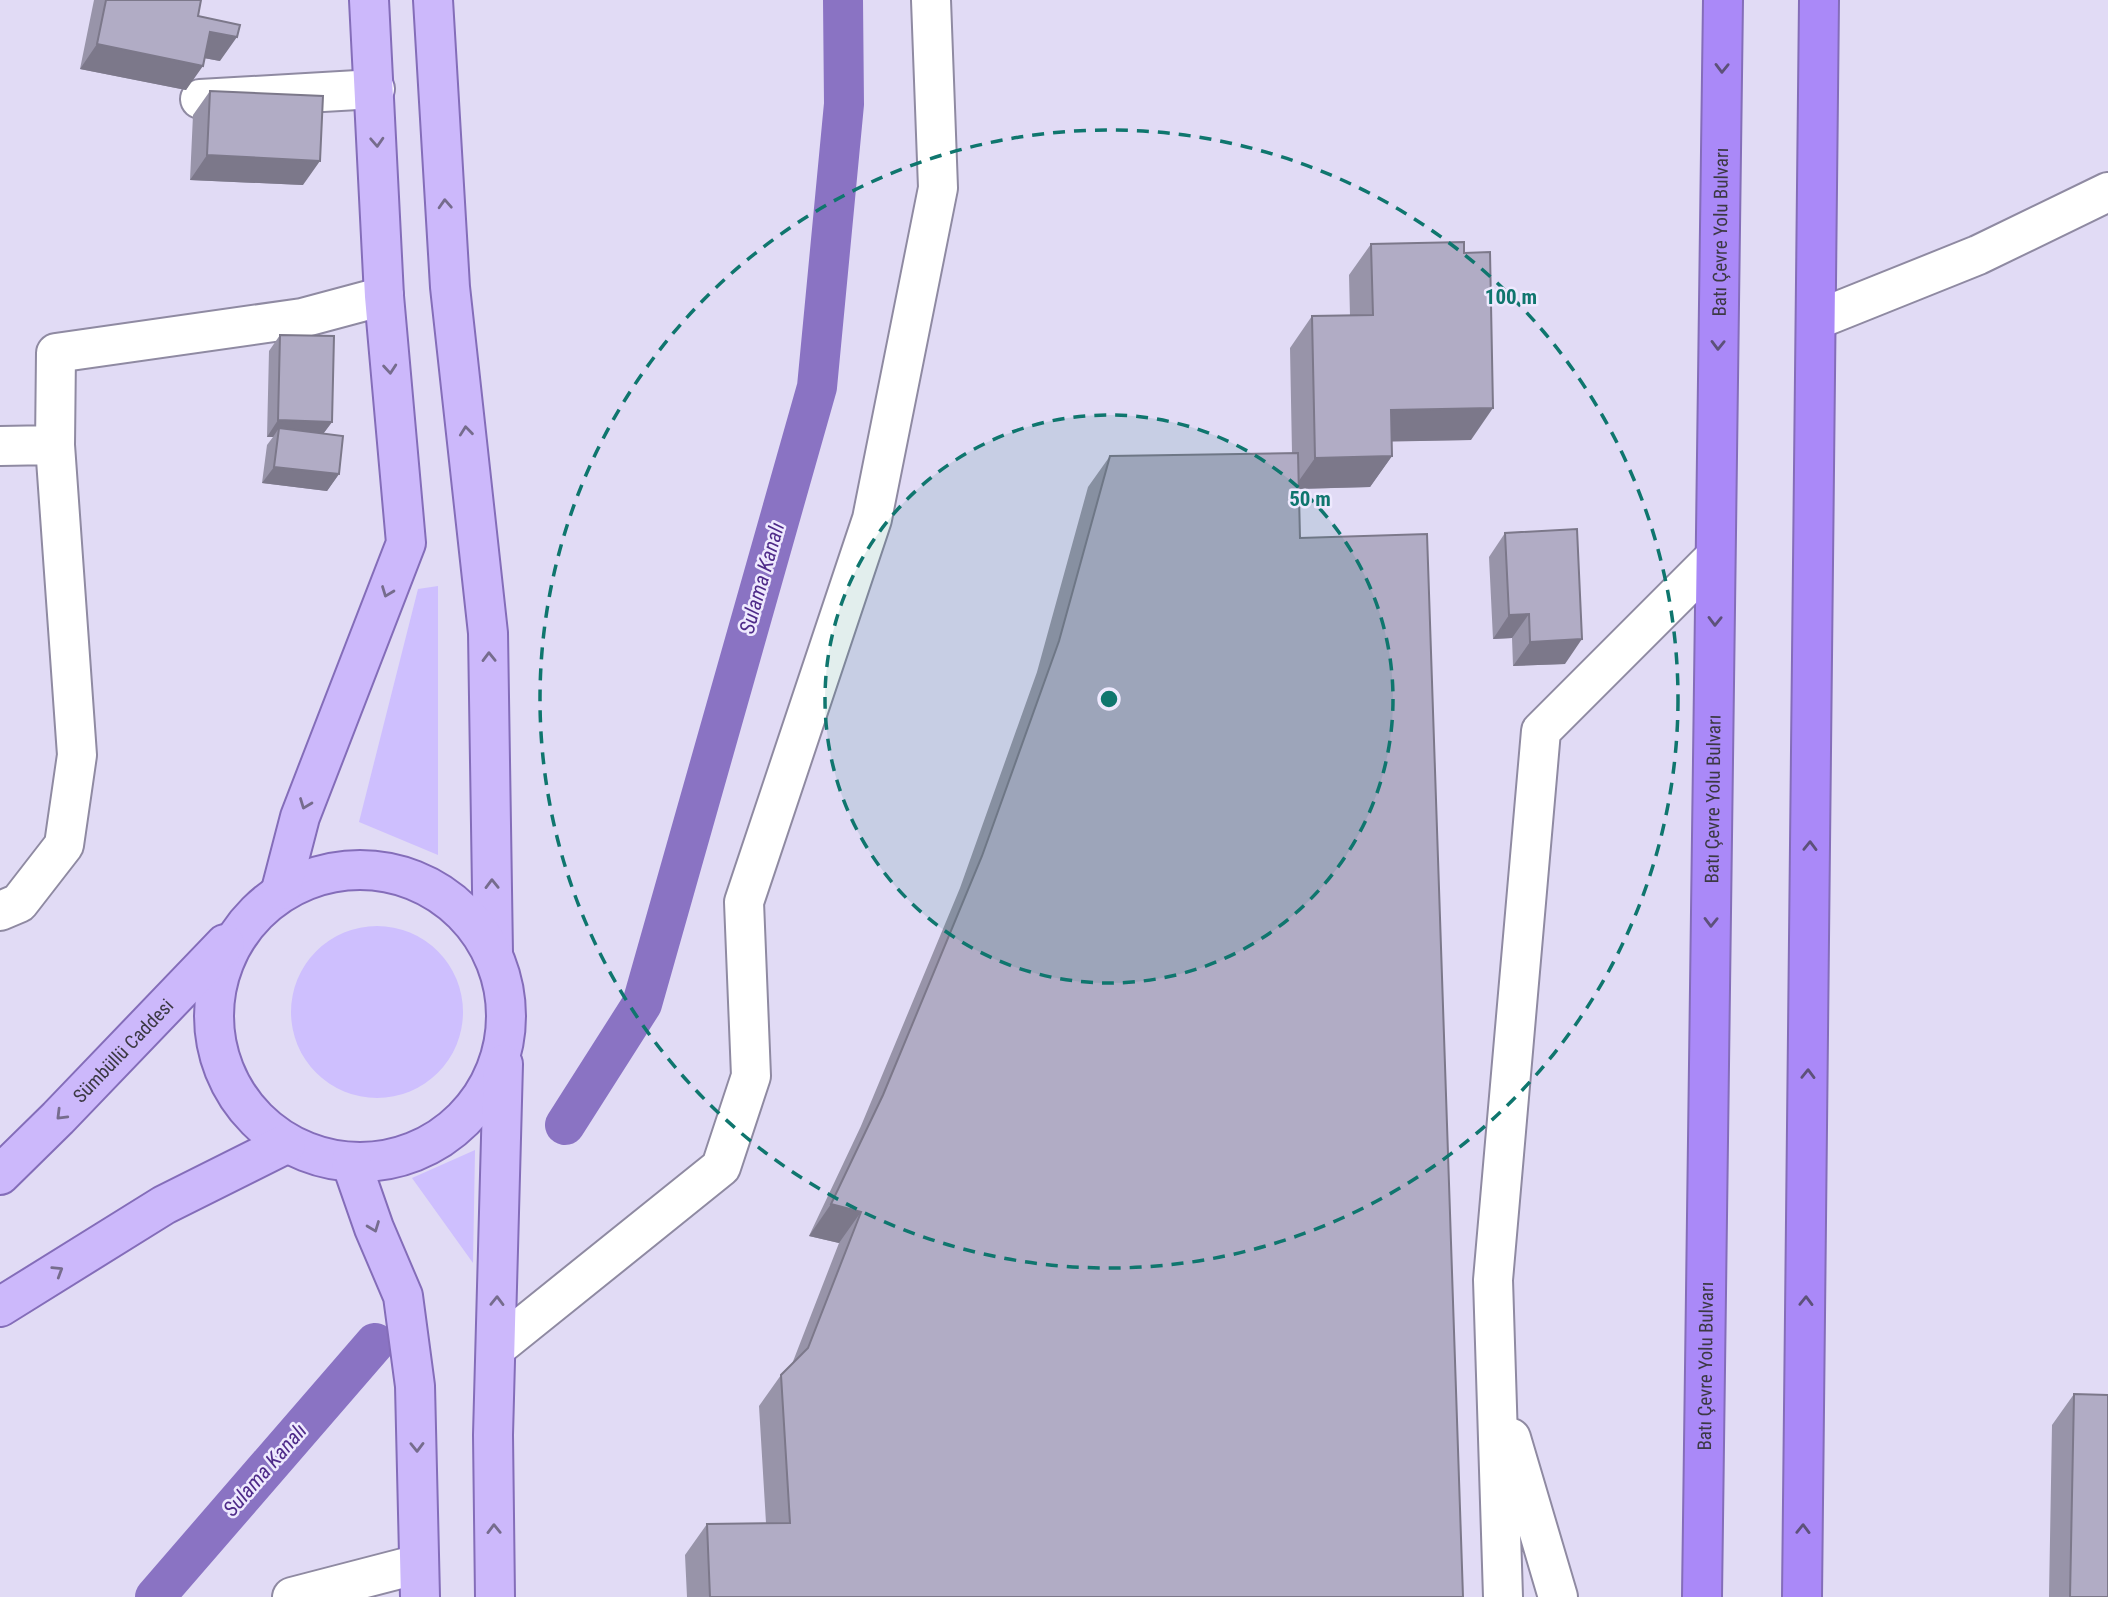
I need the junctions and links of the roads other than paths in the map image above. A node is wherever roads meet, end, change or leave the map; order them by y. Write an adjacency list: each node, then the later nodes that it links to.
1 (369, 0): 6 (main road)
2 (433, 0): 17 (main road, one-way to 2)
3 (931, 0): 23 (street)
4 (1723, 0): 13 (highway, Batı Çevre Yolu Bulvarı, one-way to 13)
5 (1819, 0): 10 (highway)
6 (375, 89): 7 (street); 9 (main road, one-way to 9)
7 (200, 99)
8 (2108, 192): 10 (street)
9 (384, 296): 11 (street); 14 (main road, one-way to 14)
10 (1816, 320): 31 (highway, one-way to 10)
11 (55, 445): 12 (street); 15 (street)
12 (0, 446)
13 (1716, 557): 24 (street); 30 (highway, Batı Çevre Yolu Bulvarı, one-way to 30)
14 (281, 890): 16 (main road, Sümbüllü Caddesi); 17 (main road)
15 (0, 911)
16 (244, 925): 19 (main road); 21 (main road, Sümbüllü Caddesi, one-way to 21)
17 (493, 953): 18 (main road)
18 (503, 1051): 20 (main road); 23 (main road, one-way to 18)
19 (286, 1144): 20 (main road); 22 (main road, one-way to 19)
20 (351, 1162): 25 (main road, one-way to 25)
21 (0, 1175)
22 (0, 1307)
23 (496, 1348): 27 (main road, one-way to 23)
24 (1497, 1388): 28 (street); 29 (street)
25 (420, 1581): 26 (street)
26 (292, 1597)
27 (495, 1597)
28 (1503, 1597)
29 (1558, 1597)
30 (1702, 1597)
31 (1802, 1597)

